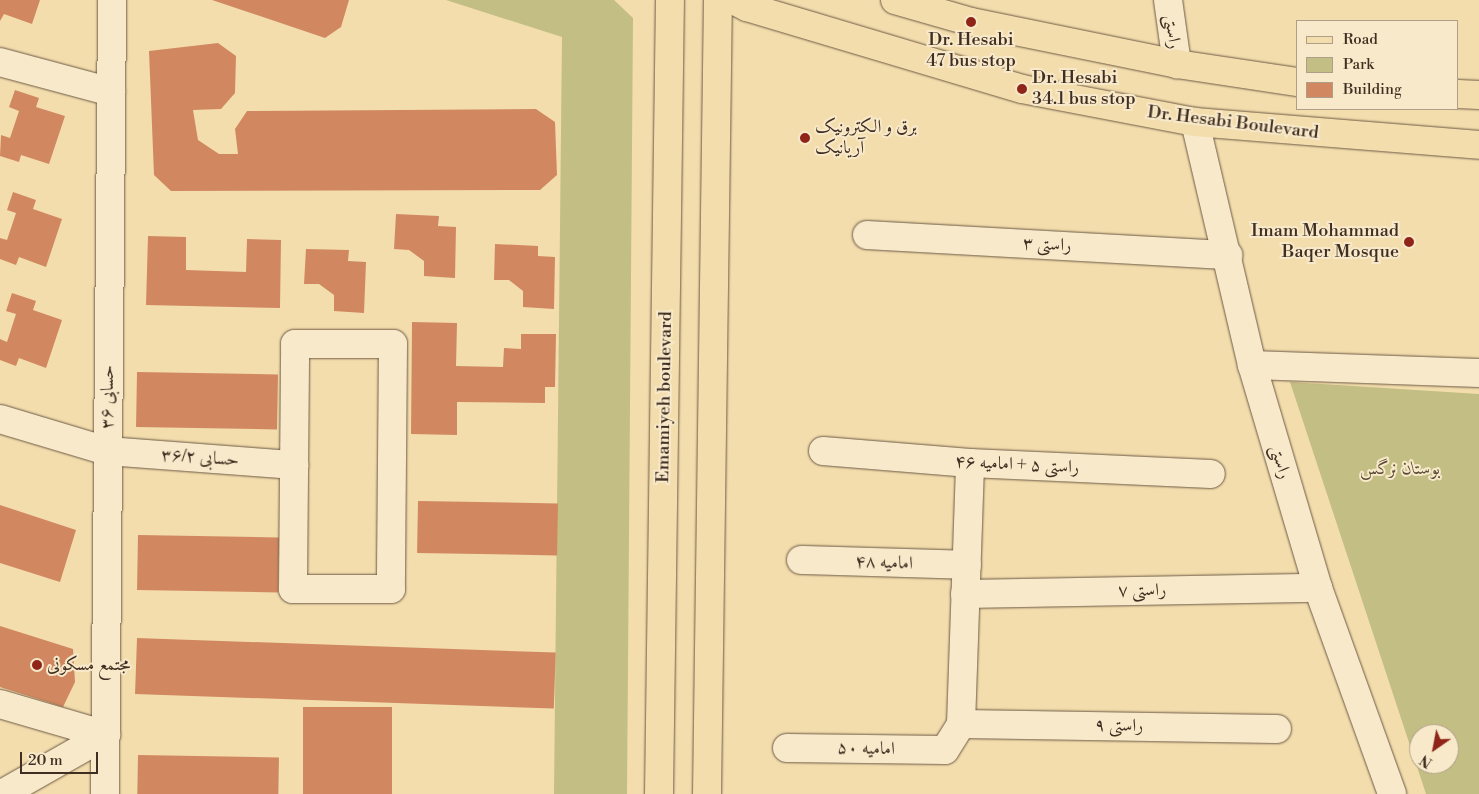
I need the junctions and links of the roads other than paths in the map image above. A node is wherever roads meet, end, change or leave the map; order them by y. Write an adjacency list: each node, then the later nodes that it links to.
1 (112, 0): 10 (street, حسابی ۳۶)
2 (670, 0): 36 (main road, Emamiyeh boulevard)
3 (718, 0): 37 (main road)
4 (733, 0): 13 (main road, Dr. Hesabi Boulevard)
5 (895, 0): 8 (main road)
6 (1168, 0): 8 (street, راستی)
7 (0, 62): 10 (street)
8 (1177, 64): 9 (main road)
9 (1296, 82)
10 (111, 92): 20 (street, حسابی ۳۶)
11 (1459, 94): 12 (main road)
12 (1479, 95)
13 (1196, 122): 14 (main road, Dr. Hesabi Boulevard); 16 (street, راستی)
14 (1479, 145)
15 (867, 235): 16 (street, راستی ۳)
16 (1228, 255): 17 (street, راستی)
17 (1252, 365): 18 (street); 27 (street, راستی)
18 (1479, 373)
19 (0, 419): 20 (street, حسابی ۳۶/۲)
20 (107, 451): 23 (street, حسابی ۳۶/۲); 32 (street, حسابی ۳۶)
21 (823, 451): 22 (street, راستی ۵ + امامیه ۴۶)
22 (970, 463): 24 (street, راستی ۵ + امامیه ۴۶); 26 (street)
23 (294, 465): 23 (street)
24 (1211, 474)
25 (801, 560): 26 (street, امامیه ۴۸)
26 (967, 565): 28 (street)
27 (1318, 588): 28 (street, راستی ۷); 38 (street, راستی)
28 (965, 594): 30 (street)
29 (0, 704): 32 (street)
30 (961, 724): 31 (street, راستی ۹); 33 (street, امامیه ۵۰)
31 (1277, 729)
32 (106, 736): 34 (street); 35 (street, حسابی ۳۶)
33 (787, 748)
34 (2, 794)
35 (105, 794)
36 (659, 794)
37 (707, 794)
38 (1392, 794)

